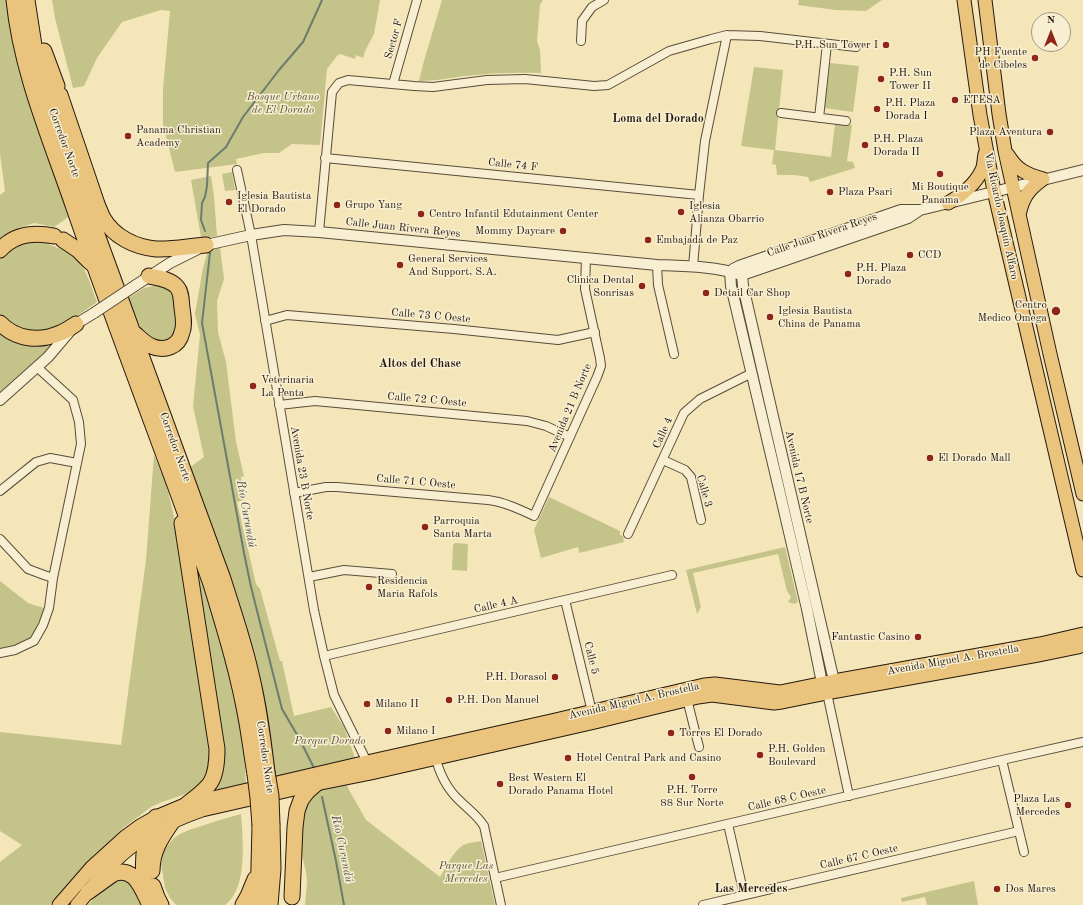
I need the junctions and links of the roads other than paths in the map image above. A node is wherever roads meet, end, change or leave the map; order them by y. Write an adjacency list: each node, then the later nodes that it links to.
1 (14, 0): 34 (highway, Corredor Norte)
2 (27, 0): 7 (highway, Corredor Norte)
3 (417, 0): 12 (street, Sector F)
4 (604, 0): 9 (street)
5 (964, 0): 16 (main road, Vía Ricardo Joaquín Alfaro)
6 (985, 0): 17 (main road, Vía Ricardo Joaquín Alfaro)
7 (30, 22): 29 (highway); 41 (highway, Corredor Norte)
8 (727, 35): 10 (street); 12 (street); 24 (street)
9 (581, 41)
10 (828, 44): 11 (street); 14 (street)
11 (856, 47)
12 (393, 84): 18 (street)
13 (781, 113): 14 (street)
14 (819, 118): 15 (street)
15 (846, 121)
16 (986, 150): 23 (main road, Vía Ricardo Joaquín Alfaro); 25 (main road)
17 (1005, 151): 21 (main road); 22 (main road, Vía Ricardo Joaquín Alfaro)
18 (325, 158): 24 (street, Calle 74 F); 27 (street)
19 (237, 170): 28 (street, Avenida 23 B Norte)
20 (1083, 170): 21 (street, Calle Juan Rivera Reyes)
21 (1043, 179): 22 (street, Calle Juan Rivera Reyes); 26 (main road)
22 (1013, 186): 23 (street, Calle Juan Rivera Reyes); 26 (main road, Vía Ricardo Joaquín Alfaro)
23 (994, 191): 25 (street, Calle Juan Rivera Reyes); 59 (main road, Vía Ricardo Joaquín Alfaro)
24 (699, 195): 33 (street)
25 (948, 203): 35 (street, Calle Juan Rivera Reyes)
26 (1019, 215): 54 (main road, Vía Ricardo Joaquín Alfaro)
27 (319, 232): 28 (street, Calle Juan Rivera Reyes); 31 (street, Calle Juan Rivera Reyes)
28 (250, 234): 29 (street, Calle Juan Rivera Reyes); 38 (street, Avenida 23 B Norte)
29 (206, 245): 37 (street, Calle Juan Rivera Reyes)
30 (0, 250): 34 (highway)
31 (586, 258): 32 (street, Calle Juan Rivera Reyes); 42 (street, Avenida 21 B Norte)
32 (657, 265): 33 (street, Calle Juan Rivera Reyes); 43 (street)
33 (693, 267): 36 (street, Calle Juan Rivera Reyes)
34 (95, 268): 51 (highway, Corredor Norte)
35 (741, 270): 36 (street, Calle Juan Rivera Reyes); 68 (street, Avenida 17 B Norte)
36 (730, 271): 45 (street, Avenida 17 B Norte)
37 (149, 276): 40 (street, Calle Juan Rivera Reyes, bridge); 41 (highway)
38 (265, 321): 42 (street, Calle 73 C Oeste); 47 (street, Avenida 23 B Norte)
39 (0, 323): 40 (highway)
40 (76, 324): 44 (street, Calle Juan Rivera Reyes)
41 (134, 332): 76 (highway, Corredor Norte)
42 (595, 332): 48 (street, Avenida 21 B Norte)
43 (674, 354)
44 (38, 368): 46 (street, Calle Juan Rivera Reyes); 50 (street)
45 (752, 373): 49 (street, Calle 4); 68 (street, Avenida 17 B Norte)
46 (0, 400)
47 (279, 405): 48 (street, Calle 72 C Oeste); 53 (street, Avenida 23 B Norte)
48 (570, 437): 55 (street, Avenida 21 B Norte)
49 (663, 460): 56 (street, Calle 3); 57 (street, Calle 4)
50 (77, 463): 52 (street); 63 (street)
51 (177, 488): 76 (highway, Corredor Norte); 80 (highway)
52 (0, 491)
53 (294, 493): 55 (street, Calle 71 C Oeste); 62 (street, Avenida 23 B Norte)
54 (1083, 494)
55 (534, 516)
56 (701, 520)
57 (628, 534)
58 (0, 539): 63 (street)
59 (1083, 570)
60 (392, 574): 62 (street)
61 (672, 576): 64 (street, Calle 4 A)
62 (309, 577): 67 (street, Avenida 23 B Norte)
63 (53, 578): 66 (street)
64 (565, 600): 67 (street, Calle 4 A); 70 (street, Calle 5)
65 (1081, 640): 68 (main road, Avenida Miguel A. Brostella)
66 (0, 653)
67 (324, 656): 75 (street, Avenida 23 B Norte)
68 (828, 686): 69 (main road, Avenida Miguel A. Brostella); 70 (main road, Avenida Miguel A. Brostella); 79 (street, Avenida 17 B Norte)
69 (687, 700): 70 (main road, Avenida Miguel A. Brostella); 72 (street)
70 (593, 716): 73 (main road, Avenida Miguel A. Brostella)
71 (1083, 742): 74 (street, Calle 68 C Oeste)
72 (699, 747)
73 (434, 752): 75 (main road, Avenida Miguel A. Brostella); 89 (street)
74 (1002, 760): 79 (street, Calle 68 C Oeste); 85 (street)
75 (369, 767): 77 (main road, Avenida Miguel A. Brostella); 78 (main road, Avenida Miguel A. Brostella)
76 (261, 773): 84 (highway, Corredor Norte, bridge)
77 (316, 784): 78 (main road, Avenida Miguel A. Brostella); 93 (highway)
78 (288, 785): 80 (main road); 82 (main road)
79 (849, 796): 83 (street, Calle 68 C Oeste)
80 (187, 804): 81 (main road)
81 (156, 816): 86 (highway); 94 (main road)
82 (172, 822): 86 (main road); 90 (highway)
83 (728, 824): 89 (street, Calle 68 C Oeste); 92 (street)
84 (266, 826): 88 (highway, Corredor Norte); 100 (highway, Corredor Norte)
85 (1019, 831): 87 (street); 92 (street, Calle 67 C Oeste)
86 (147, 836): 90 (highway); 91 (main road)
87 (1024, 852)
88 (259, 869): 98 (highway); 99 (highway, Corredor Norte)
89 (495, 878): 101 (street)
90 (149, 881): 96 (highway); 97 (highway)
91 (88, 892): 95 (main road); 96 (highway)
92 (744, 895): 102 (street, Calle 67 C Oeste)
93 (292, 896)
94 (59, 905)
95 (77, 905)
96 (151, 905)
97 (161, 905)
98 (243, 905)
99 (258, 905)
100 (270, 905)
101 (501, 905)
102 (703, 905)

